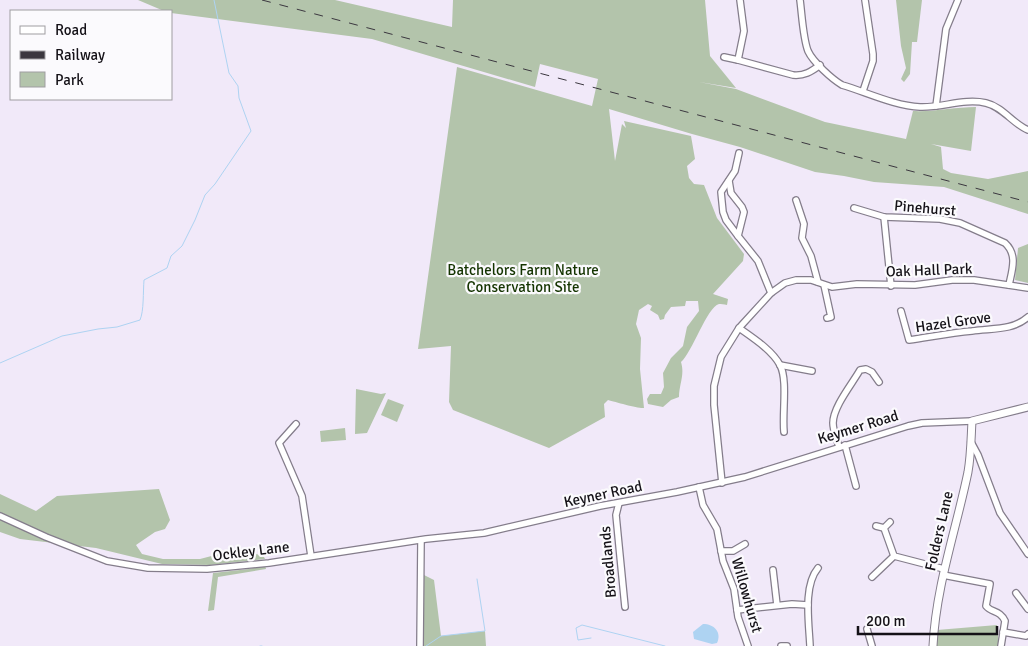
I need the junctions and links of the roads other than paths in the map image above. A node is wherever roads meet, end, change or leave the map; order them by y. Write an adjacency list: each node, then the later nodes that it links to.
1 (740, 0): 6 (street)
2 (800, 0): 7 (street)
3 (865, 0): 8 (street)
4 (958, 0): 9 (street)
5 (724, 57): 6 (street)
6 (738, 60): 7 (street)
7 (820, 65): 8 (street)
8 (863, 91): 9 (street)
9 (936, 106): 10 (street)
10 (1028, 130)
11 (739, 153): 12 (street)
12 (729, 181): 13 (street); 15 (street)
13 (730, 191): 15 (street); 18 (street)
14 (796, 200): 19 (street)
15 (723, 203): 18 (street)
16 (854, 208): 17 (street, Pinehurst)
17 (884, 217): 20 (street, Pinehurst); 21 (street)
18 (738, 236): 23 (street)
19 (821, 283): 21 (street, Oak Hall Park); 23 (street, Oak Hall Park); 26 (street)
20 (1009, 285): 21 (street, Oak Hall Park); 22 (street, Oak Hall Park)
21 (891, 286)
22 (1028, 288)
23 (771, 294): 27 (street, Oak Hall Park)
24 (901, 311): 25 (street, Hazel Grove)
25 (1028, 317)
26 (827, 318)
27 (739, 328): 28 (street); 37 (street, Oak Hall Park)
28 (780, 365): 29 (street); 34 (street)
29 (812, 371)
30 (879, 382): 36 (street)
31 (1028, 407): 32 (main road, Keymer Road)
32 (972, 422): 35 (main road, Folders Lane); 36 (street, Keymer Road)
33 (296, 424): 52 (street)
34 (784, 432)
35 (971, 442): 51 (street); 56 (main road, Folders Lane)
36 (842, 446): 37 (street, Keymer Road); 38 (street)
37 (722, 483): 39 (street, Keymer Road)
38 (856, 486)
39 (699, 487): 40 (street, Keyner Road); 50 (street, Willowhurst)
40 (619, 503): 41 (street, Keyner Road); 42 (street, Broadlands)
41 (609, 505): 42 (street, Broadlands); 45 (street, Keyner Road)
42 (616, 514): 61 (street, Broadlands)
43 (0, 516): 52 (street, Ockley Lane)
44 (890, 522): 47 (street)
45 (512, 526): 48 (street, Ockley Lane)
46 (876, 526): 47 (street)
47 (884, 528): 53 (street)
48 (420, 540): 52 (street, Ockley Lane); 67 (street)
49 (745, 544): 50 (street, Willowhurst)
50 (722, 552): 63 (street, Willowhurst)
51 (1028, 554)
52 (311, 556)
53 (894, 556): 56 (street); 57 (street)
54 (818, 568): 60 (street)
55 (773, 570): 59 (street)
56 (943, 572): 65 (street); 73 (main road, Folders Lane)
57 (872, 577)
58 (1016, 593): 62 (street)
59 (777, 605): 60 (street); 63 (street)
60 (808, 605): 71 (street)
61 (625, 607)
62 (1028, 609)
63 (737, 610): 68 (street, Willowhurst)
64 (867, 630): 72 (street)
65 (1003, 632): 66 (street); 74 (street)
66 (1028, 634)
67 (420, 646)
68 (748, 646)
69 (781, 646): 70 (street)
70 (787, 646)
71 (810, 646)
72 (872, 646)
73 (933, 646)
74 (1002, 646)

